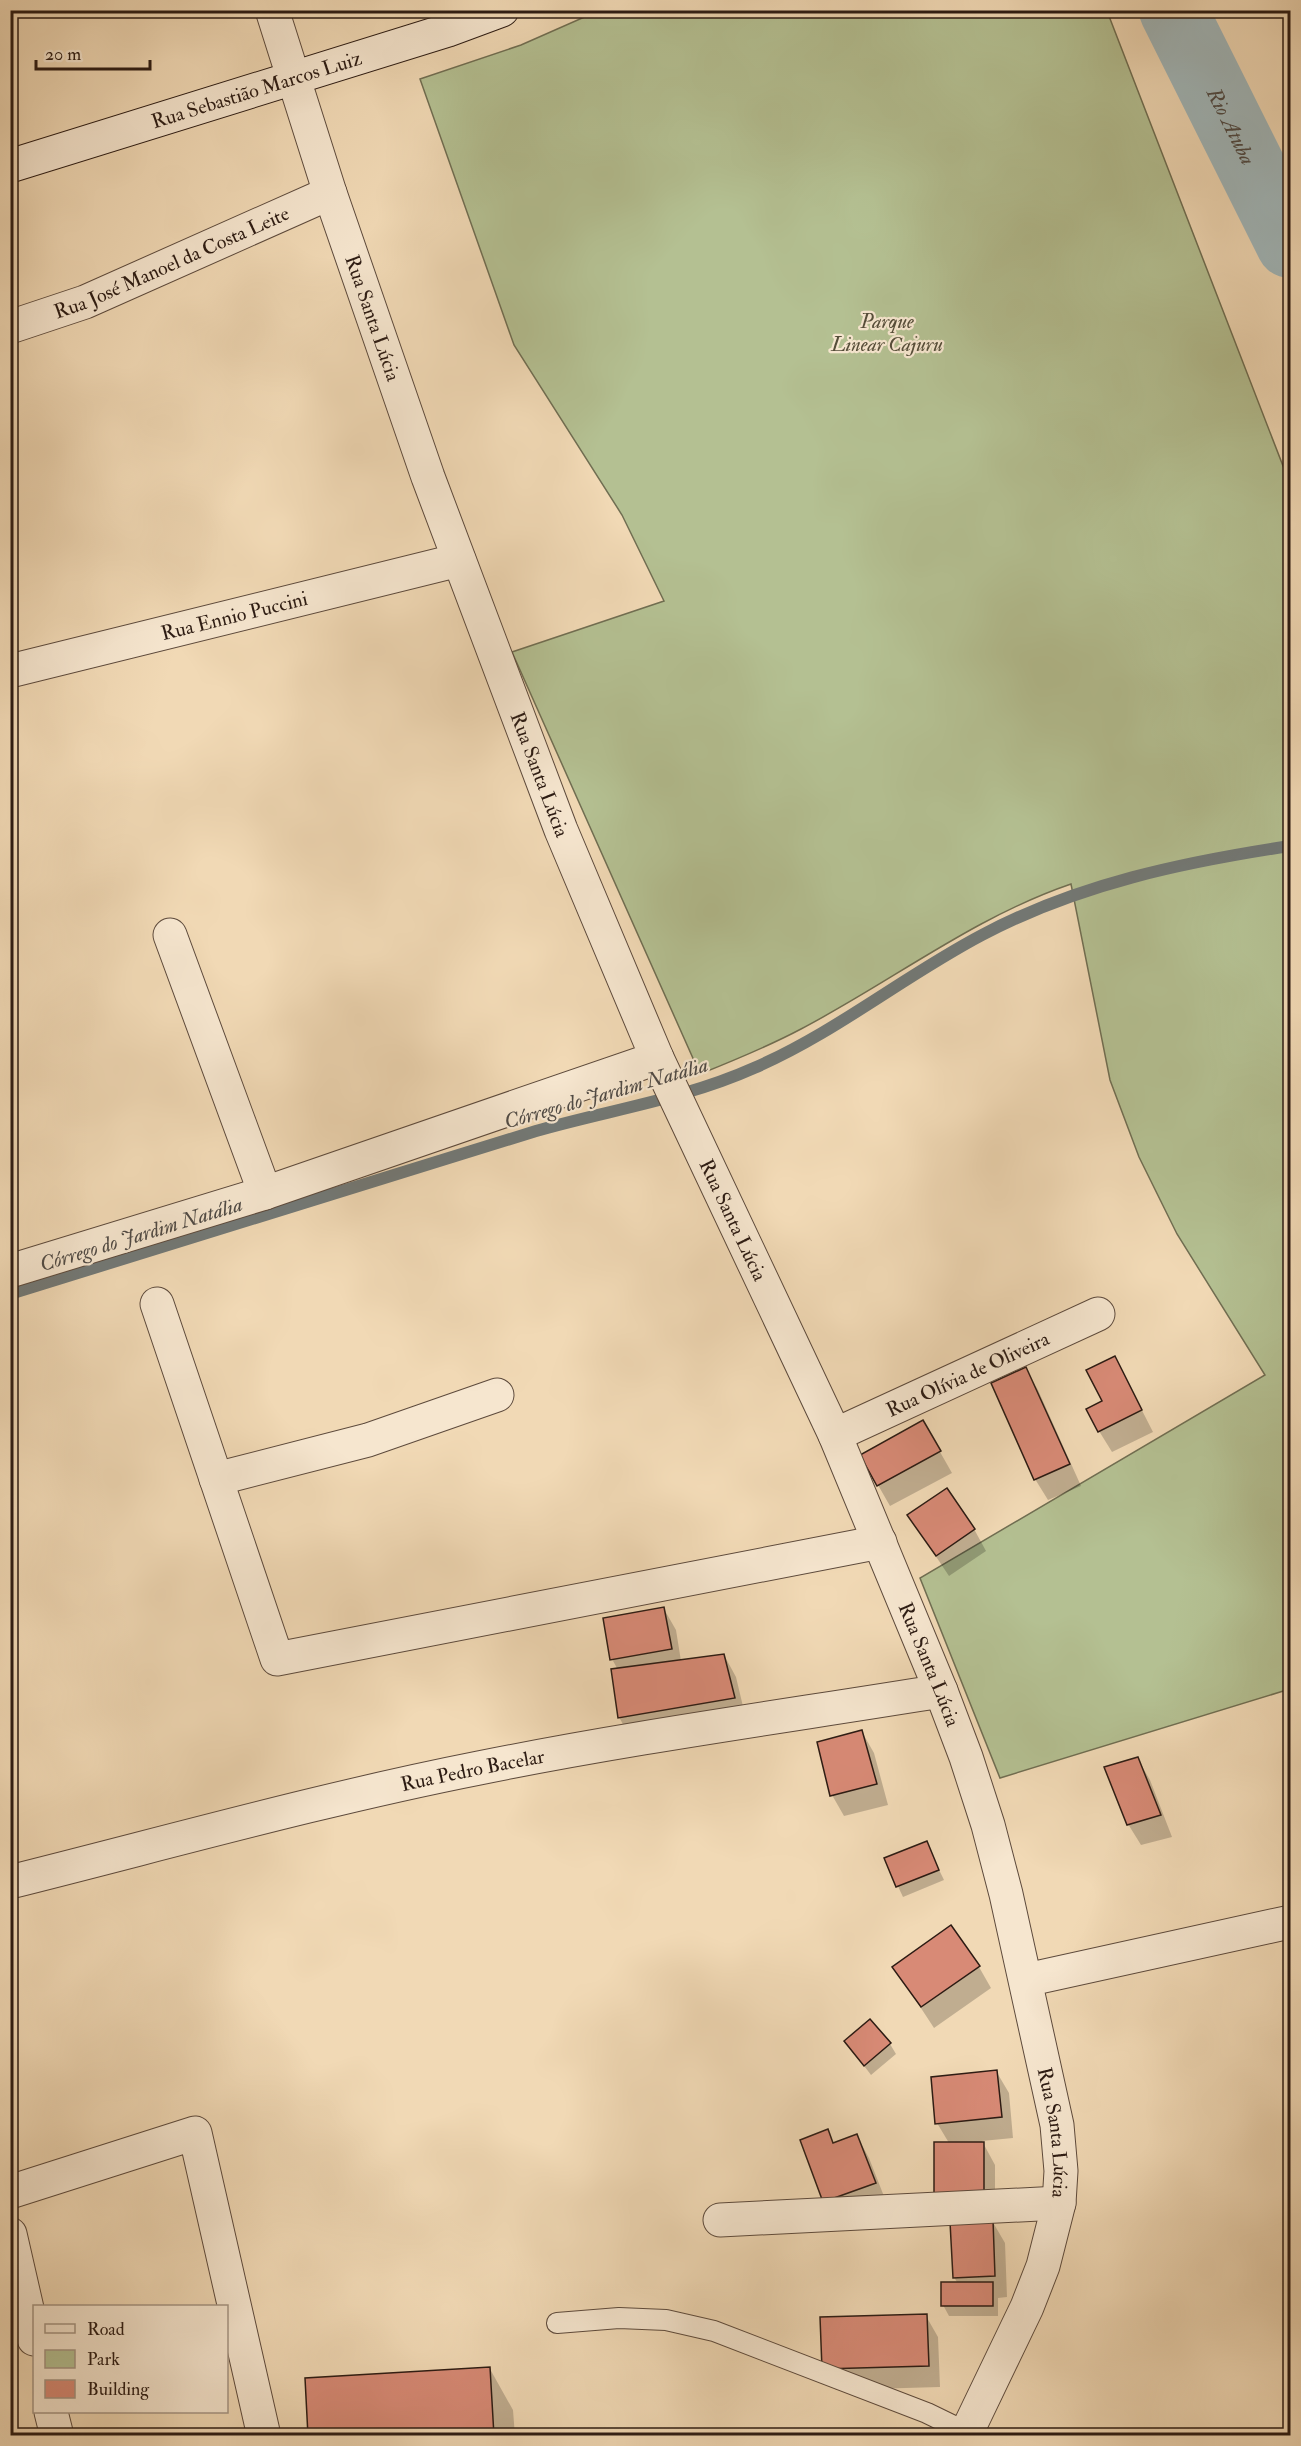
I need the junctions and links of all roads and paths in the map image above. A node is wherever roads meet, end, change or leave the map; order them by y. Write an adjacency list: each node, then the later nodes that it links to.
1 (272, 10): 3 (street, Rua Santa Lúcia)
2 (502, 10): 3 (street, Rua Sebastião Marcos Luiz)
3 (293, 78): 4 (street, Rua Sebastião Marcos Luiz); 5 (street, Rua Santa Lúcia)
4 (10, 166)
5 (330, 192): 6 (street, Rua José Manoel da Costa Leite); 7 (street, Rua Santa Lúcia)
6 (10, 327)
7 (459, 560): 8 (street, Rua Ennio Puccini); 10 (street, Rua Santa Lúcia)
8 (10, 671)
9 (170, 935): 11 (street)
10 (657, 1058): 11 (street); 16 (street, Rua Santa Lúcia)
11 (265, 1193): 12 (street)
12 (10, 1270)
13 (157, 1304): 17 (street)
14 (1098, 1314): 16 (street, Rua Olívia de Oliveira)
15 (497, 1395): 17 (street)
16 (835, 1435): 18 (street, Rua Santa Lúcia)
17 (216, 1479): 18 (street)
18 (880, 1542): 19 (street, Rua Santa Lúcia)
19 (941, 1691): 20 (street, Rua Pedro Bacelar); 22 (street, Rua Santa Lúcia)
20 (10, 1882)
21 (1290, 1922): 22 (street)
22 (1026, 1980): 24 (street, Rua Santa Lúcia)
23 (10, 2192): 32 (street)
24 (1059, 2203): 25 (street); 30 (street, Rua Santa Lúcia)
25 (720, 2220)
26 (10, 2234): 28 (street)
27 (557, 2324): 30 (lane)
28 (33, 2335)
29 (51, 2413): 31 (street)
30 (966, 2434)
31 (57, 2436)
32 (264, 2436)

